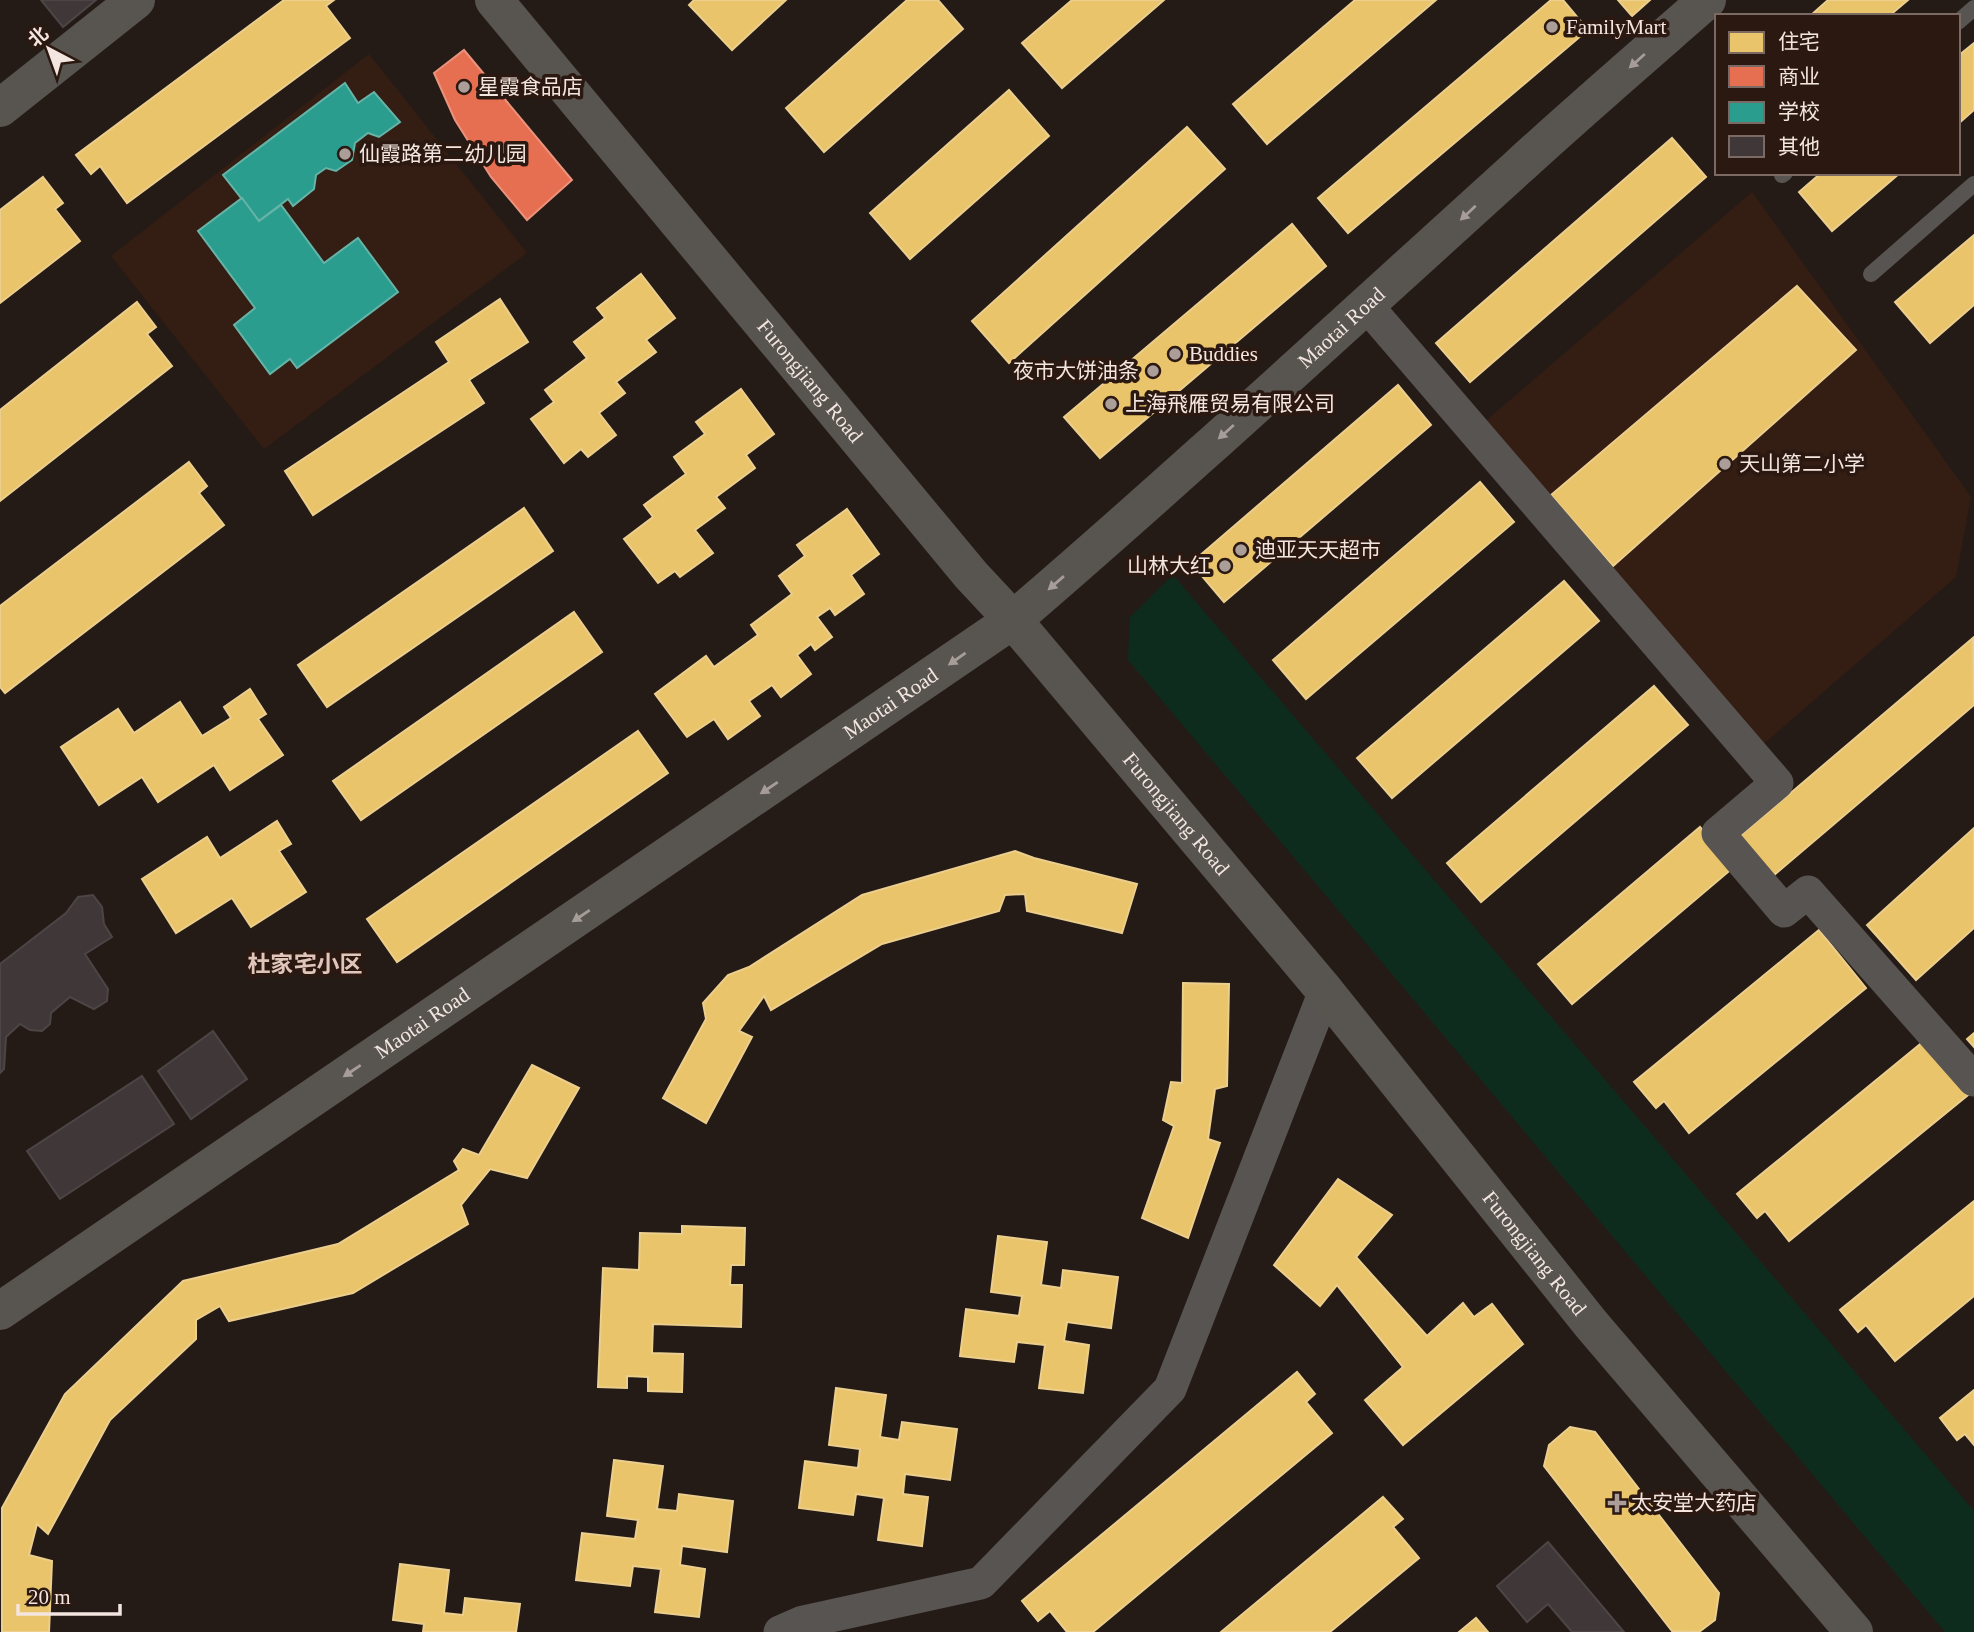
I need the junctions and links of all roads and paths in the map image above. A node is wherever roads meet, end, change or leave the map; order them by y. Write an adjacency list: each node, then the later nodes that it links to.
1 (136, 0): 6 (street)
2 (494, 0): 10 (street, Furongjiang Road)
3 (1707, 0): 9 (street, Maotai Road, one-way to 9)
4 (1974, 8): 5 (lane)
5 (1960, 20)
6 (0, 108)
7 (1974, 184): 8 (lane)
8 (1871, 274)
9 (1367, 306): 10 (street, Maotai Road, one-way to 10); 12 (street)
10 (1013, 620): 11 (street, Furongjiang Road); 13 (street, Maotai Road, one-way to 13)
11 (1325, 991): 14 (street); 15 (street, Furongjiang Road)
12 (1974, 1080)
13 (0, 1311)
14 (780, 1632)
15 (1854, 1632)

